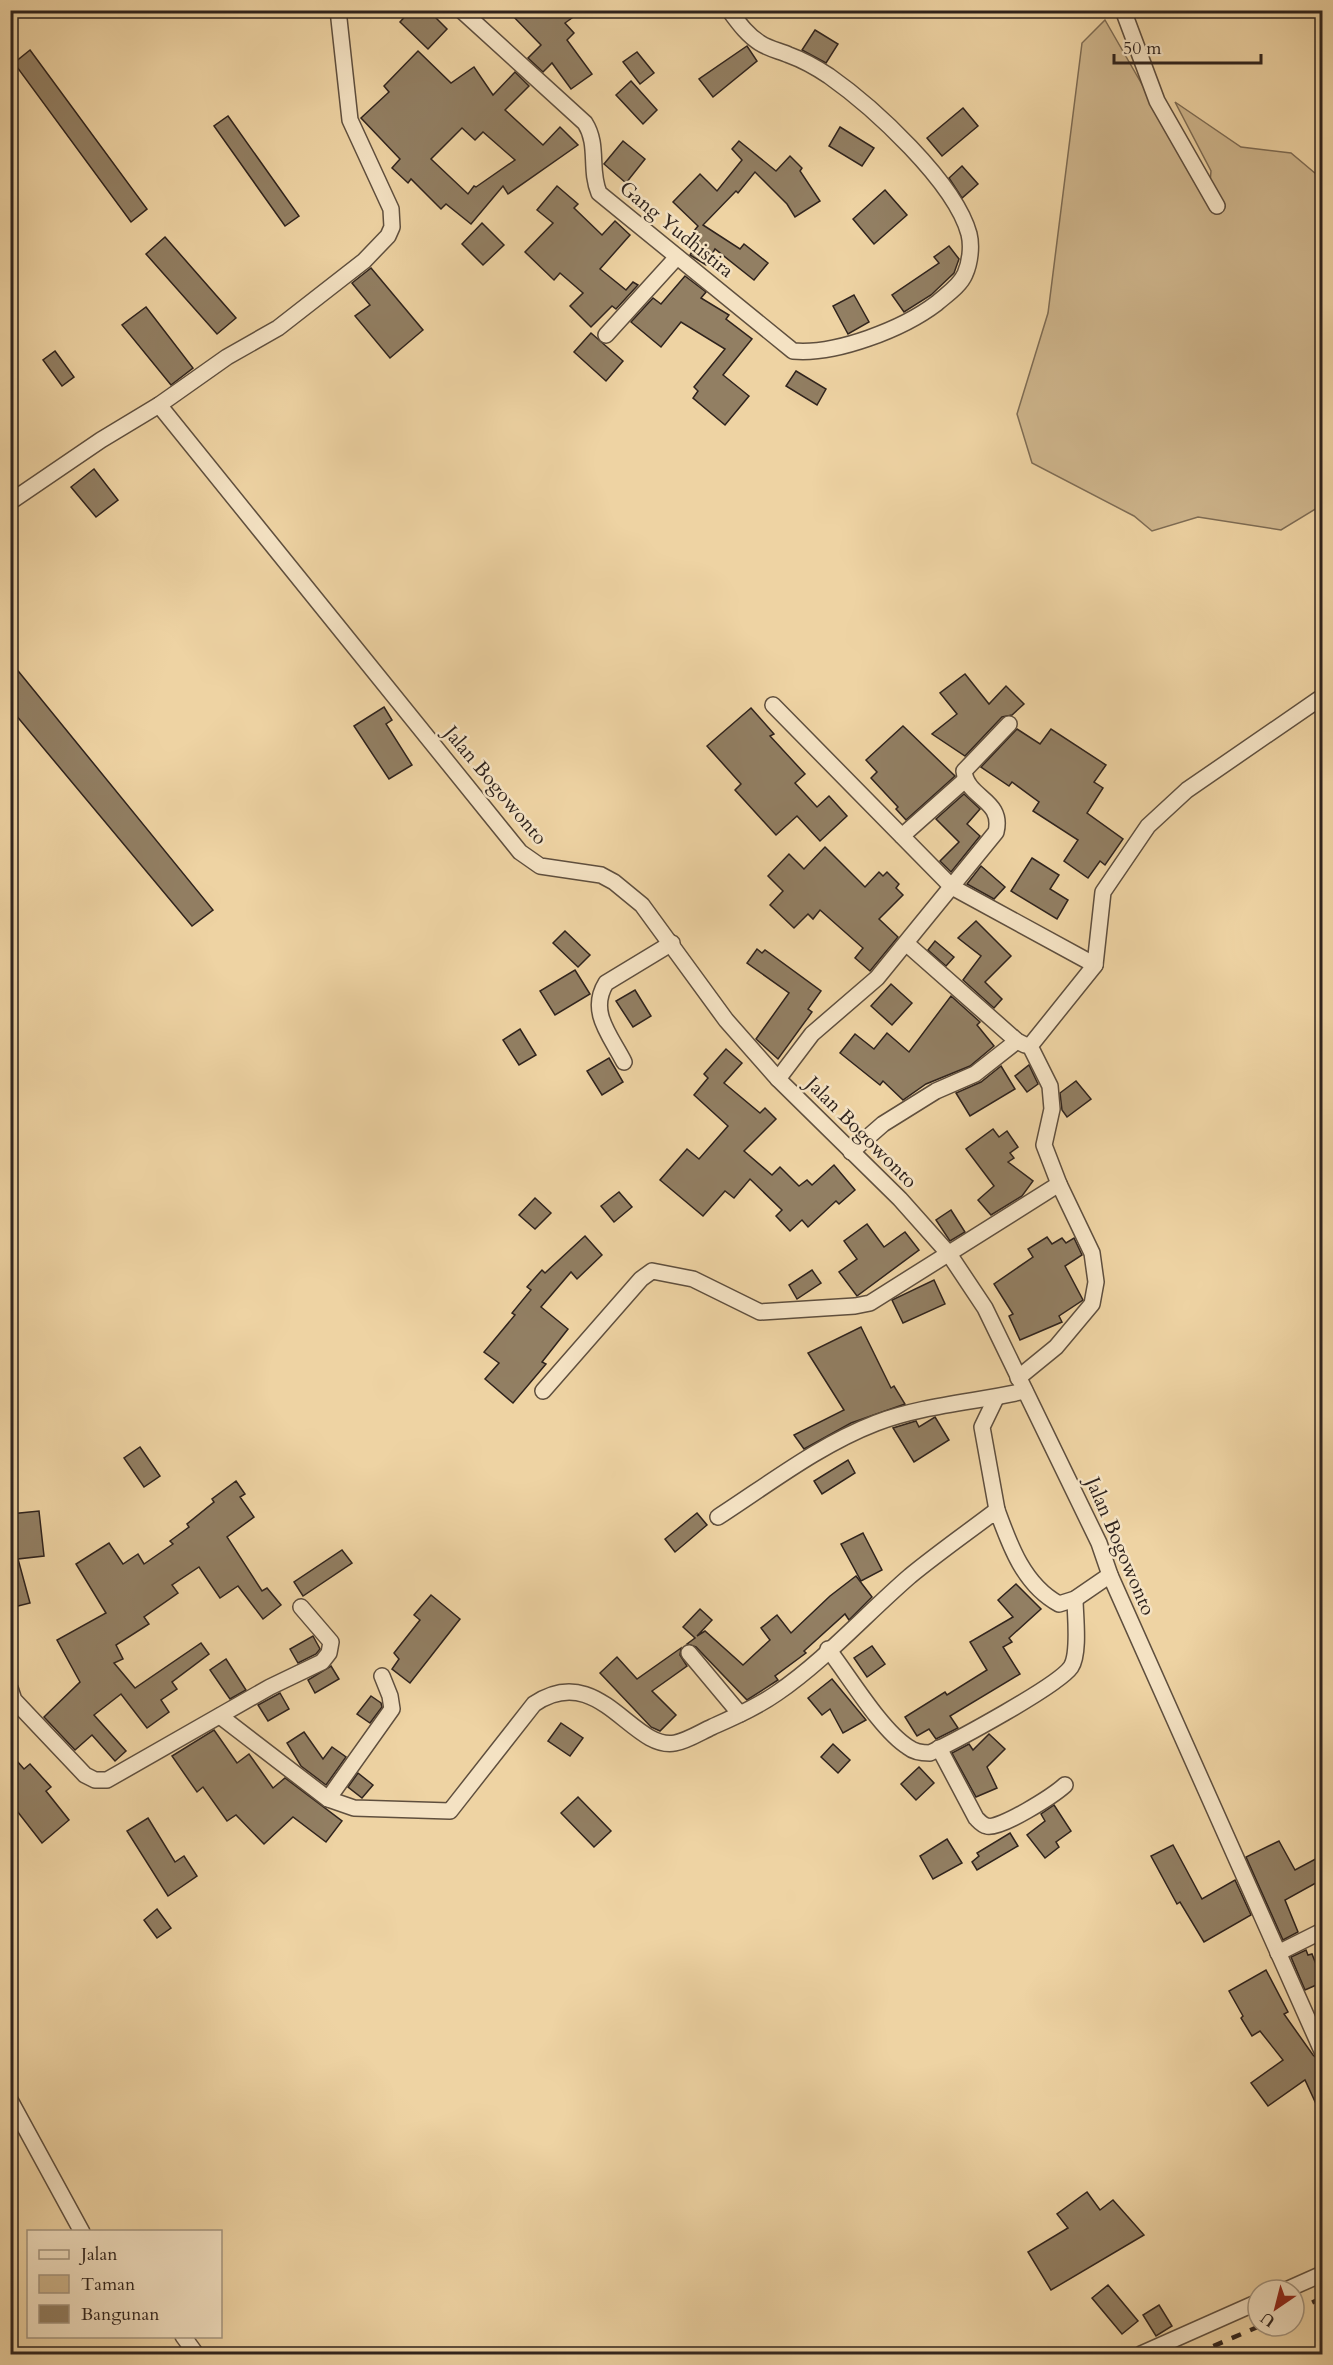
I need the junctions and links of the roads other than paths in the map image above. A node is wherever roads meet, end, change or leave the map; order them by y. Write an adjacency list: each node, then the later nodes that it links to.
1 (338, 10): 8 (street)
2 (461, 10): 6 (street, Gang Yudhistira)
3 (729, 10): 6 (street, Gang Yudhistira)
4 (1123, 10): 5 (street)
5 (1217, 206)
6 (677, 258): 7 (street)
7 (606, 335)
8 (159, 405): 9 (street); 16 (street, Jalan Bogowonto)
9 (10, 502)
10 (1323, 697): 18 (street)
11 (773, 705): 14 (street)
12 (1009, 724): 13 (street)
13 (965, 780): 14 (street); 15 (street)
14 (902, 836): 15 (street)
15 (952, 887): 17 (street); 18 (street)
16 (672, 944): 20 (street); 21 (street, Jalan Bogowonto)
17 (907, 944): 19 (street); 21 (street)
18 (1095, 965): 19 (street)
19 (1024, 1044): 22 (street); 23 (street)
20 (624, 1062)
21 (778, 1079): 22 (street, Jalan Bogowonto)
22 (851, 1152): 24 (street, Jalan Bogowonto)
23 (1059, 1184): 24 (street); 25 (street)
24 (949, 1254): 25 (street, Jalan Bogowonto); 26 (street)
25 (1022, 1384): 27 (street); 30 (street, Jalan Bogowonto)
26 (543, 1391)
27 (996, 1398): 28 (street); 29 (street)
28 (997, 1510): 31 (street); 33 (street)
29 (718, 1517)
30 (1110, 1575): 31 (street); 43 (street, Jalan Bogowonto)
31 (1075, 1599): 39 (street)
32 (301, 1607): 38 (street)
33 (828, 1650): 37 (street); 39 (street)
34 (689, 1653): 37 (street)
35 (382, 1676): 41 (street)
36 (12, 1696): 38 (street)
37 (740, 1714): 41 (street)
38 (220, 1716): 41 (street)
39 (939, 1748): 40 (street)
40 (1065, 1785)
41 (328, 1799)
42 (1323, 1930): 43 (street)
43 (1278, 1953): 44 (street, Jalan Bogowonto)
44 (1323, 2052)
45 (10, 2100): 46 (street)
46 (81, 2230)
47 (1323, 2274): 48 (street)
48 (1306, 2281)
49 (1246, 2307): 52 (street)
50 (184, 2338): 51 (street)
51 (196, 2355)
52 (1141, 2355)

